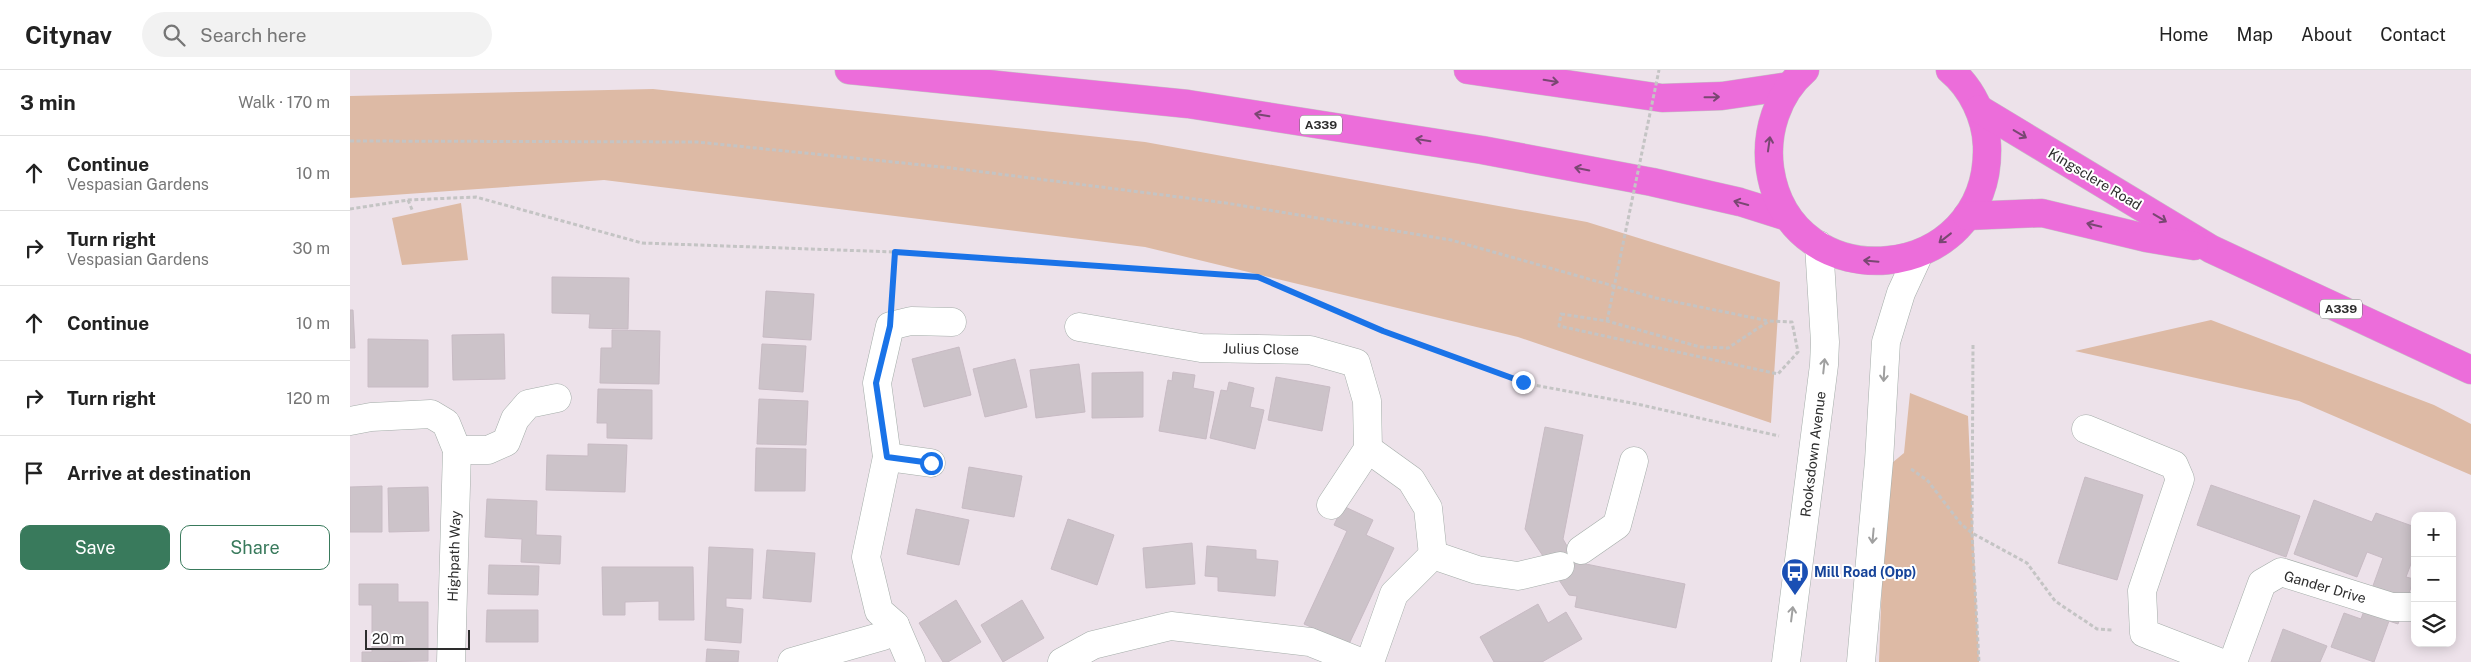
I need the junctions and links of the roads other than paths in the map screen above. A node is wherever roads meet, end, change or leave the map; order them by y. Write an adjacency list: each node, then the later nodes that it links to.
1 (848, 70): 7 (highway, A339, one-way to 1)
2 (1468, 70): 4 (highway, one-way to 4)
3 (1950, 70): 5 (highway)
4 (1798, 78): 7 (highway, one-way to 4)
5 (1979, 109): 6 (highway); 9 (highway, Kingsclere Road / A339, one-way to 9)
6 (1967, 216): 9 (highway, Kingsclere Road / A339, one-way to 6); 10 (highway, one-way to 10)
7 (1788, 217): 8 (highway)
8 (1818, 245): 10 (highway, one-way to 8); 32 (street, Rooksdown Avenue, one-way to 8)
9 (2211, 249): 13 (highway, Kingsclere Road / A339)
10 (1919, 254): 33 (street, one-way to 33)
11 (952, 322): 19 (street)
12 (1078, 327): 17 (street, Julius Close)
13 (2471, 370)
14 (557, 398): 18 (street)
15 (350, 421): 18 (street, Highpath Way)
16 (2086, 429): 34 (street)
17 (1368, 449): 22 (street); 23 (street)
18 (457, 450): 26 (street, Highpath Way)
19 (887, 457): 21 (street); 25 (street)
20 (1634, 461): 23 (street)
21 (931, 463)
22 (1331, 505)
23 (1433, 555): 31 (street)
24 (2411, 607): 35 (street, Gander Drive)
25 (895, 625): 27 (street); 28 (street)
26 (451, 662)
27 (792, 662)
28 (911, 662)
29 (1062, 662): 30 (street)
30 (1360, 662)
31 (1370, 662)
32 (1786, 662)
33 (1862, 662)
34 (2219, 662)
35 (2233, 662)

